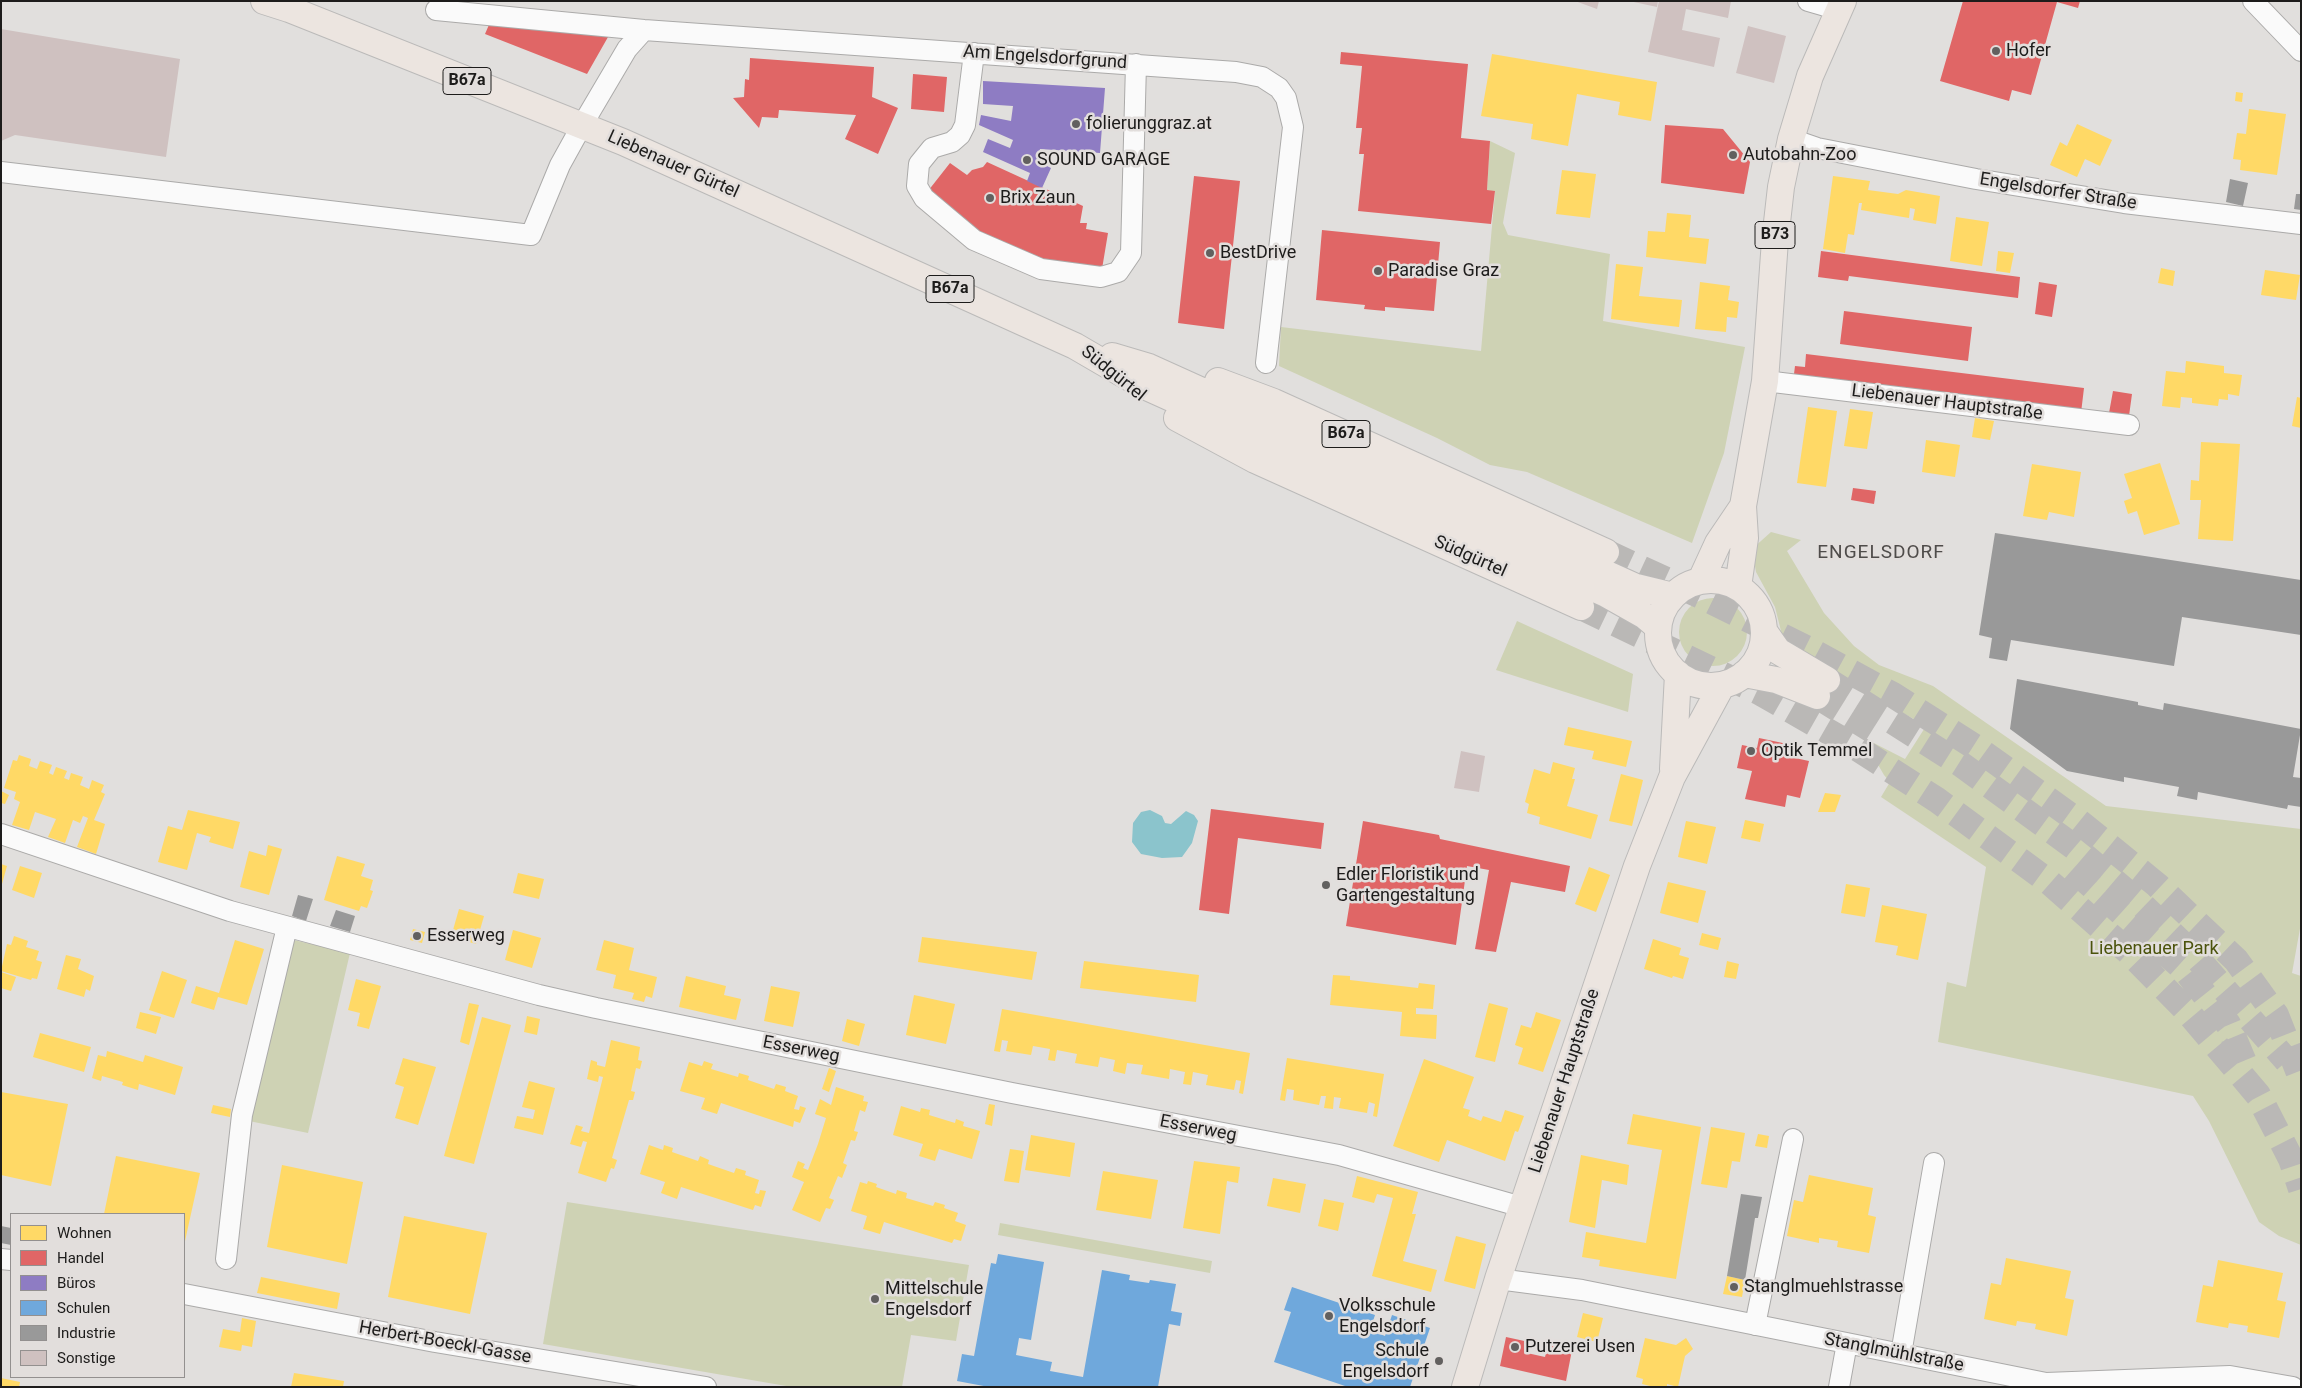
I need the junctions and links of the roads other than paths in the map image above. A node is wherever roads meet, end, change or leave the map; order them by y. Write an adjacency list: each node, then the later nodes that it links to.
1 (264, 1): 10 (main road, Liebenauer Gürtel / B67a)
2 (1808, 1): 4 (street)
3 (2253, 1): 7 (street)
4 (1841, 6): 11 (main road, B73)
5 (436, 10): 6 (street, Am Engelsdorfgrund)
6 (644, 30): 8 (street, Am Engelsdorfgrund); 10 (street)
7 (2301, 50)
8 (974, 53): 9 (street, Am Engelsdorfgrund); 9 (street)
9 (1136, 64): 15 (street, Am Engelsdorfgrund)
10 (581, 126): 12 (street); 14 (main road, Liebenauer Gürtel / B67a)
11 (1791, 139): 13 (street, Engelsdorfer Straße); 16 (main road, B73)
12 (1, 172)
13 (2301, 224)
14 (1075, 346): 19 (main road, Südgürtel / B67a); 22 (main road); 23 (main road, Südgürtel / B67a); 24 (main road)
15 (1266, 363)
16 (1765, 381): 17 (street, Liebenauer Hauptstraße); 18 (main road, B73)
17 (2129, 425)
18 (1743, 506): 20 (main road, B73); 21 (main road, B73)
19 (1606, 552)
20 (1701, 580): 21 (main road); 22 (main road)
21 (1738, 587): 25 (main road)
22 (1673, 596): 24 (main road)
23 (1581, 607)
24 (1658, 627): 26 (main road)
25 (1764, 631): 27 (main road); 27 (main road)
26 (1678, 674): 27 (main road); 28 (main road, Liebenauer Hauptstraße)
27 (1733, 680): 28 (main road, Liebenauer Hauptstraße)
28 (1672, 777): 33 (main road, Liebenauer Hauptstraße)
29 (1, 834): 30 (street, Esserweg)
30 (287, 926): 33 (street, Esserweg); 34 (street)
31 (1793, 1139): 37 (street)
32 (1934, 1164): 39 (street)
33 (1522, 1207): 35 (main road, Liebenauer Hauptstraße)
34 (226, 1259)
35 (1498, 1279): 37 (street, Stanglmühlstraße); 41 (main road, Liebenauer Hauptstraße)
36 (185, 1294): 40 (street, Herbert-Boeckl-Gasse)
37 (1755, 1325): 38 (street, Stanglmühlstraße)
38 (1847, 1344): 39 (street, Stanglmühlstraße); 42 (street)
39 (1901, 1354): 43 (street, Stanglmühlstraße)
40 (706, 1387)
41 (1465, 1387)
42 (1839, 1387)
43 (2293, 1387)

